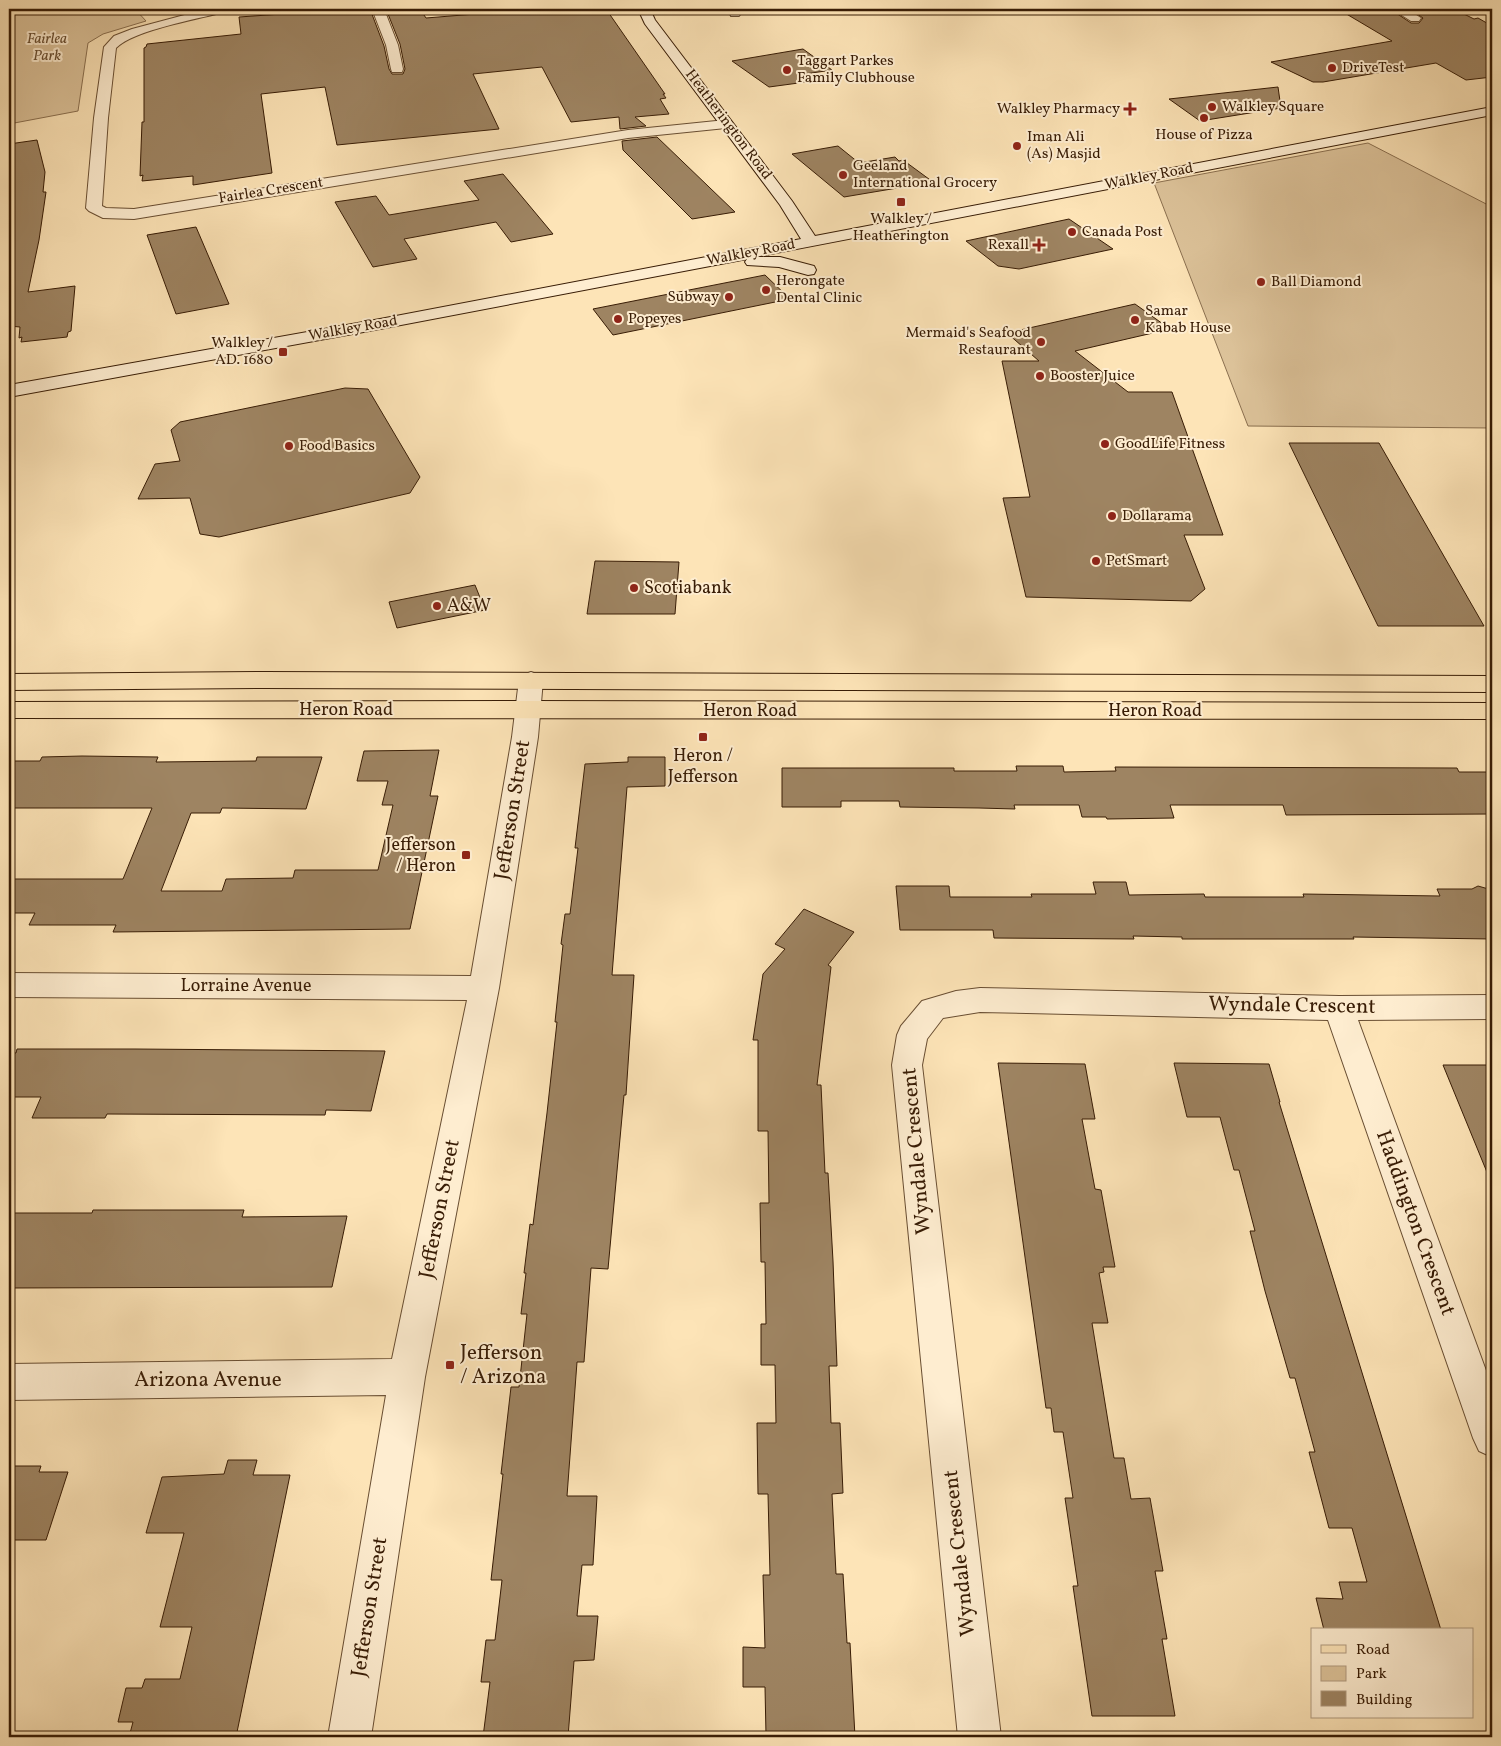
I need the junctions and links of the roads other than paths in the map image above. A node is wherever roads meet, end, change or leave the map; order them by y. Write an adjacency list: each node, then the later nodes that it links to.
1 (220, 9): 8 (street, Fairlea Crescent)
2 (378, 9): 6 (street)
3 (644, 9): 8 (street, Heatherington Road)
4 (1398, 9): 5 (street)
5 (1415, 18)
6 (397, 69)
7 (1492, 111): 15 (street, Walkley Road)
8 (726, 124): 13 (street, Heatherington Road)
9 (1312, 131): 10 (street, Walkley Road)
10 (1032, 184)
11 (974, 195): 12 (street)
12 (944, 200)
13 (810, 226): 14 (street, Walkley Road); 15 (street, Heatherington Road)
14 (770, 233)
15 (811, 242): 16 (street, Walkley Road)
16 (662, 270): 17 (street); 18 (street, Walkley Road)
17 (808, 270)
18 (9, 391)
19 (531, 680): 20 (main road, Heron Road); 21 (main road, Heron Road); 22 (street, Jefferson Street)
20 (9, 682)
21 (1492, 684)
22 (528, 708): 23 (main road, Heron Road); 24 (main road, Heron Road); 26 (street, Jefferson Street)
23 (9, 710)
24 (1492, 711)
25 (9, 985): 26 (street, Lorraine Avenue)
26 (484, 988): 29 (street, Jefferson Street)
27 (1492, 1006): 28 (street, Wyndale Crescent)
28 (1338, 1008): 31 (street, Haddington Crescent); 33 (street, Wyndale Crescent)
29 (407, 1377): 30 (street, Arizona Avenue); 32 (street, Jefferson Street)
30 (9, 1382)
31 (1492, 1438)
32 (349, 1737)
33 (980, 1737)

